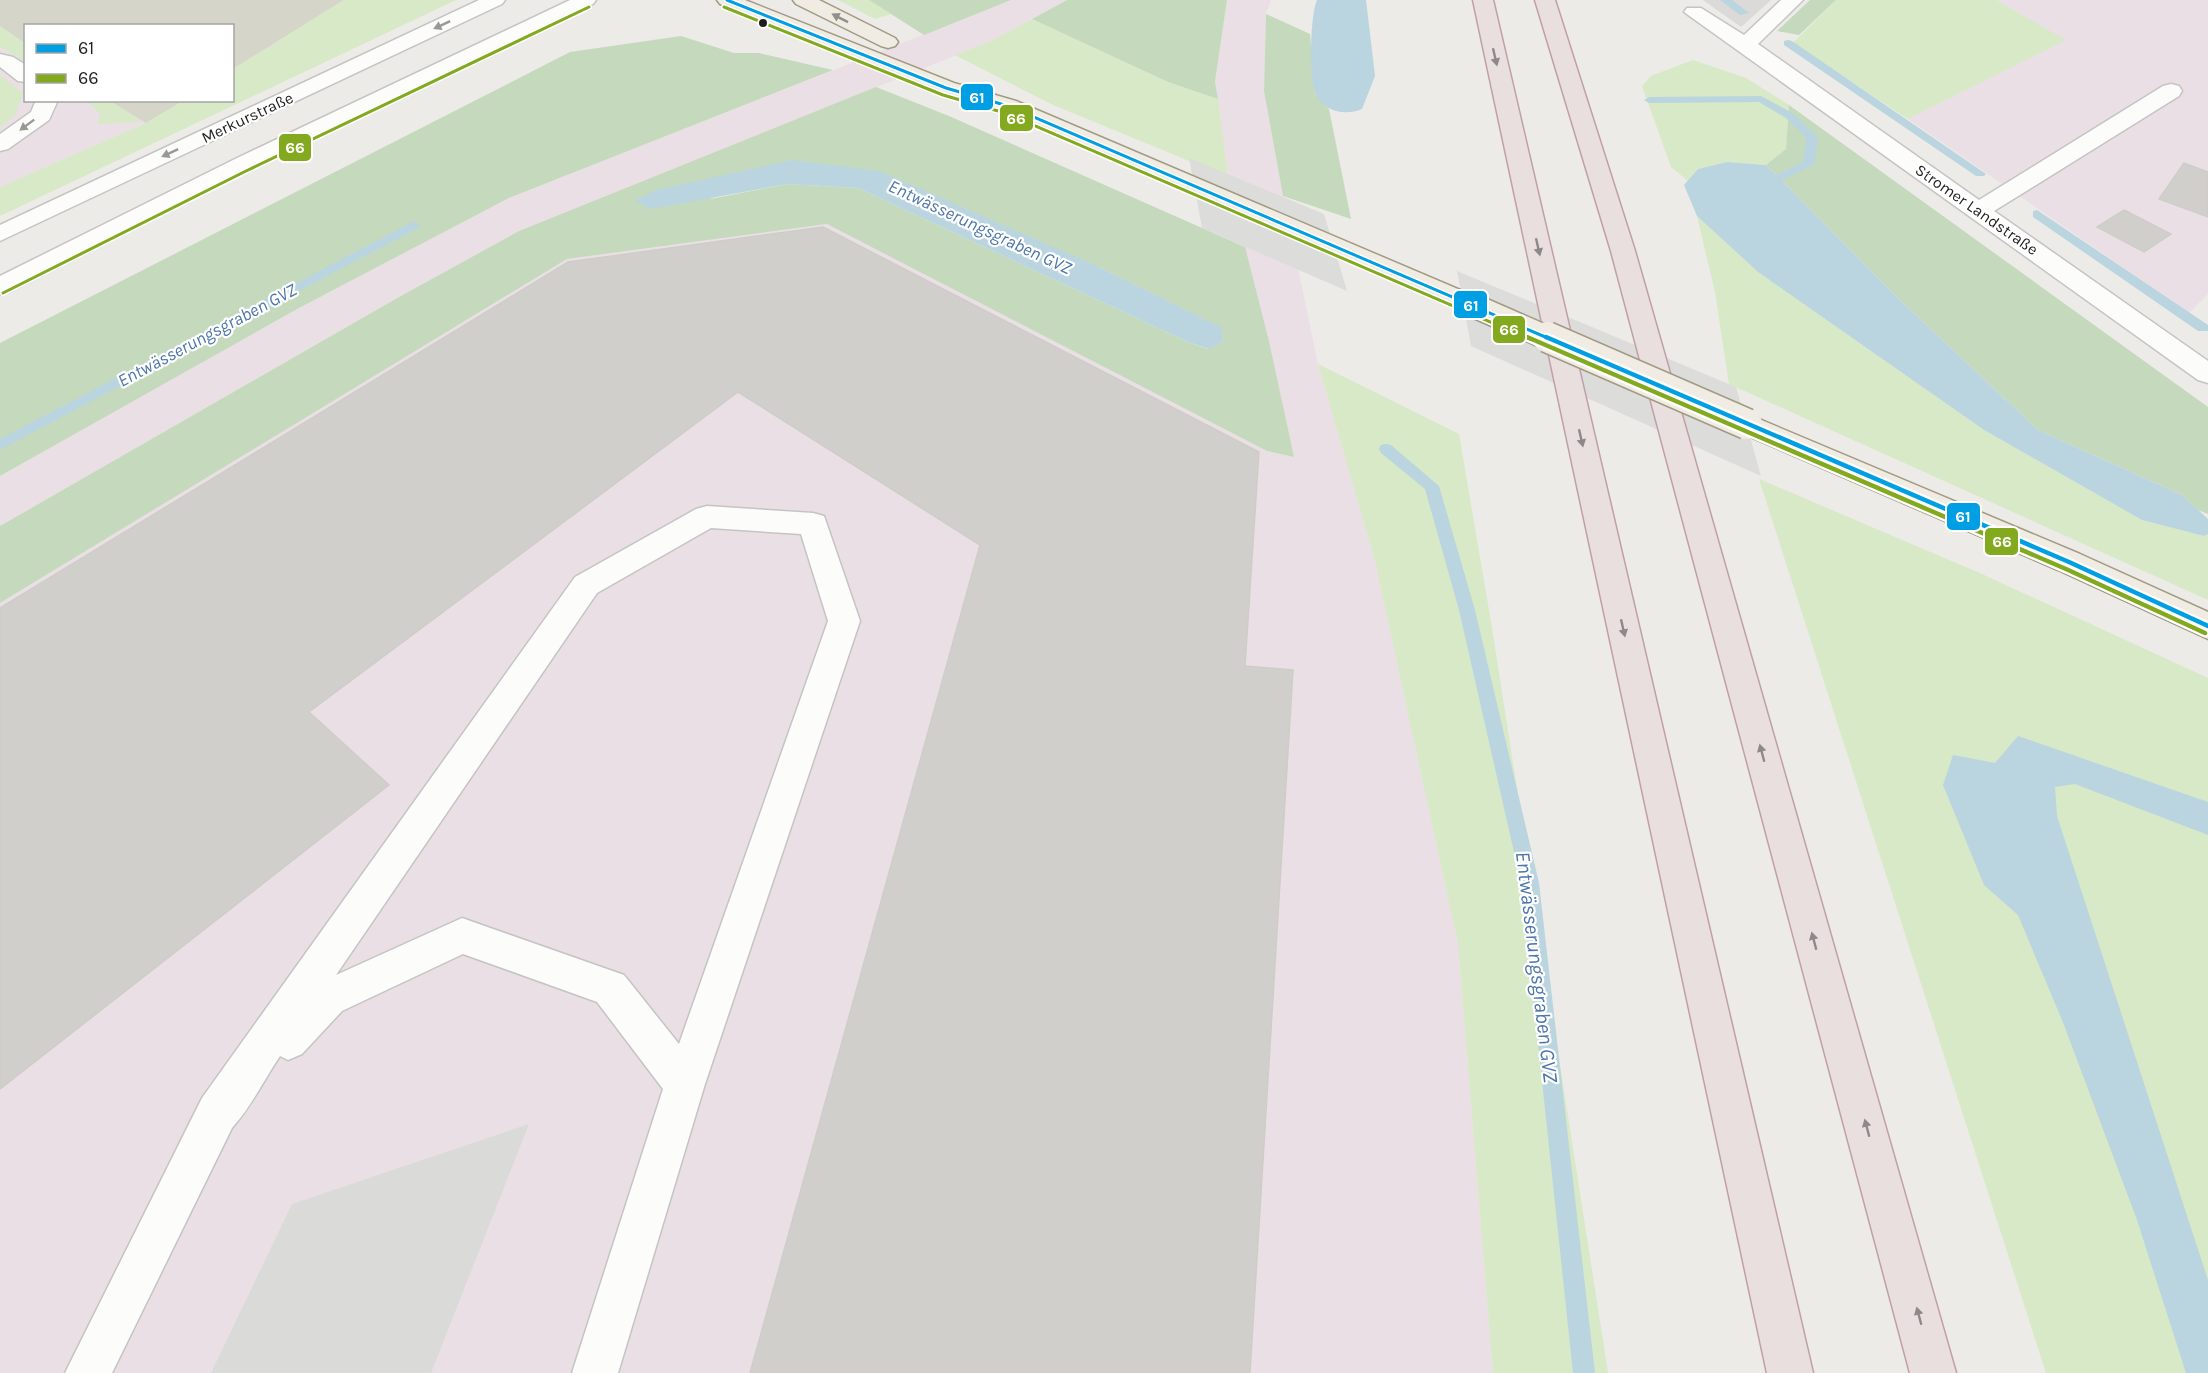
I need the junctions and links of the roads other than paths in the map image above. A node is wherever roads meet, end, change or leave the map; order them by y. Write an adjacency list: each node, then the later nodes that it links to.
1 (495, 0): 17 (street, Merkurstraße, one-way to 17)
2 (586, 0): 18 (street)
3 (727, 0): 12 (main road)
4 (803, 0): 12 (main road, one-way to 4)
5 (1483, 0): 25 (highway, one-way to 25)
6 (1545, 0): 26 (highway, one-way to 6)
7 (1793, 0): 9 (street)
8 (1694, 12): 9 (street, Stromer Landstraße)
9 (1745, 45): 16 (street, Stromer Landstraße)
10 (0, 60): 11 (street)
11 (24, 74)
12 (955, 84): 20 (main road, bridge)
13 (2171, 91): 16 (street)
14 (46, 102): 15 (street, one-way to 15)
15 (0, 144)
16 (1979, 210): 19 (street, Stromer Landstraße)
17 (0, 234)
18 (0, 286)
19 (2208, 374)
20 (2208, 626)
21 (685, 1084): 22 (street); 22 (street); 24 (street)
22 (217, 1113): 23 (street)
23 (88, 1373)
24 (595, 1373)
25 (1790, 1373)
26 (1933, 1373)

